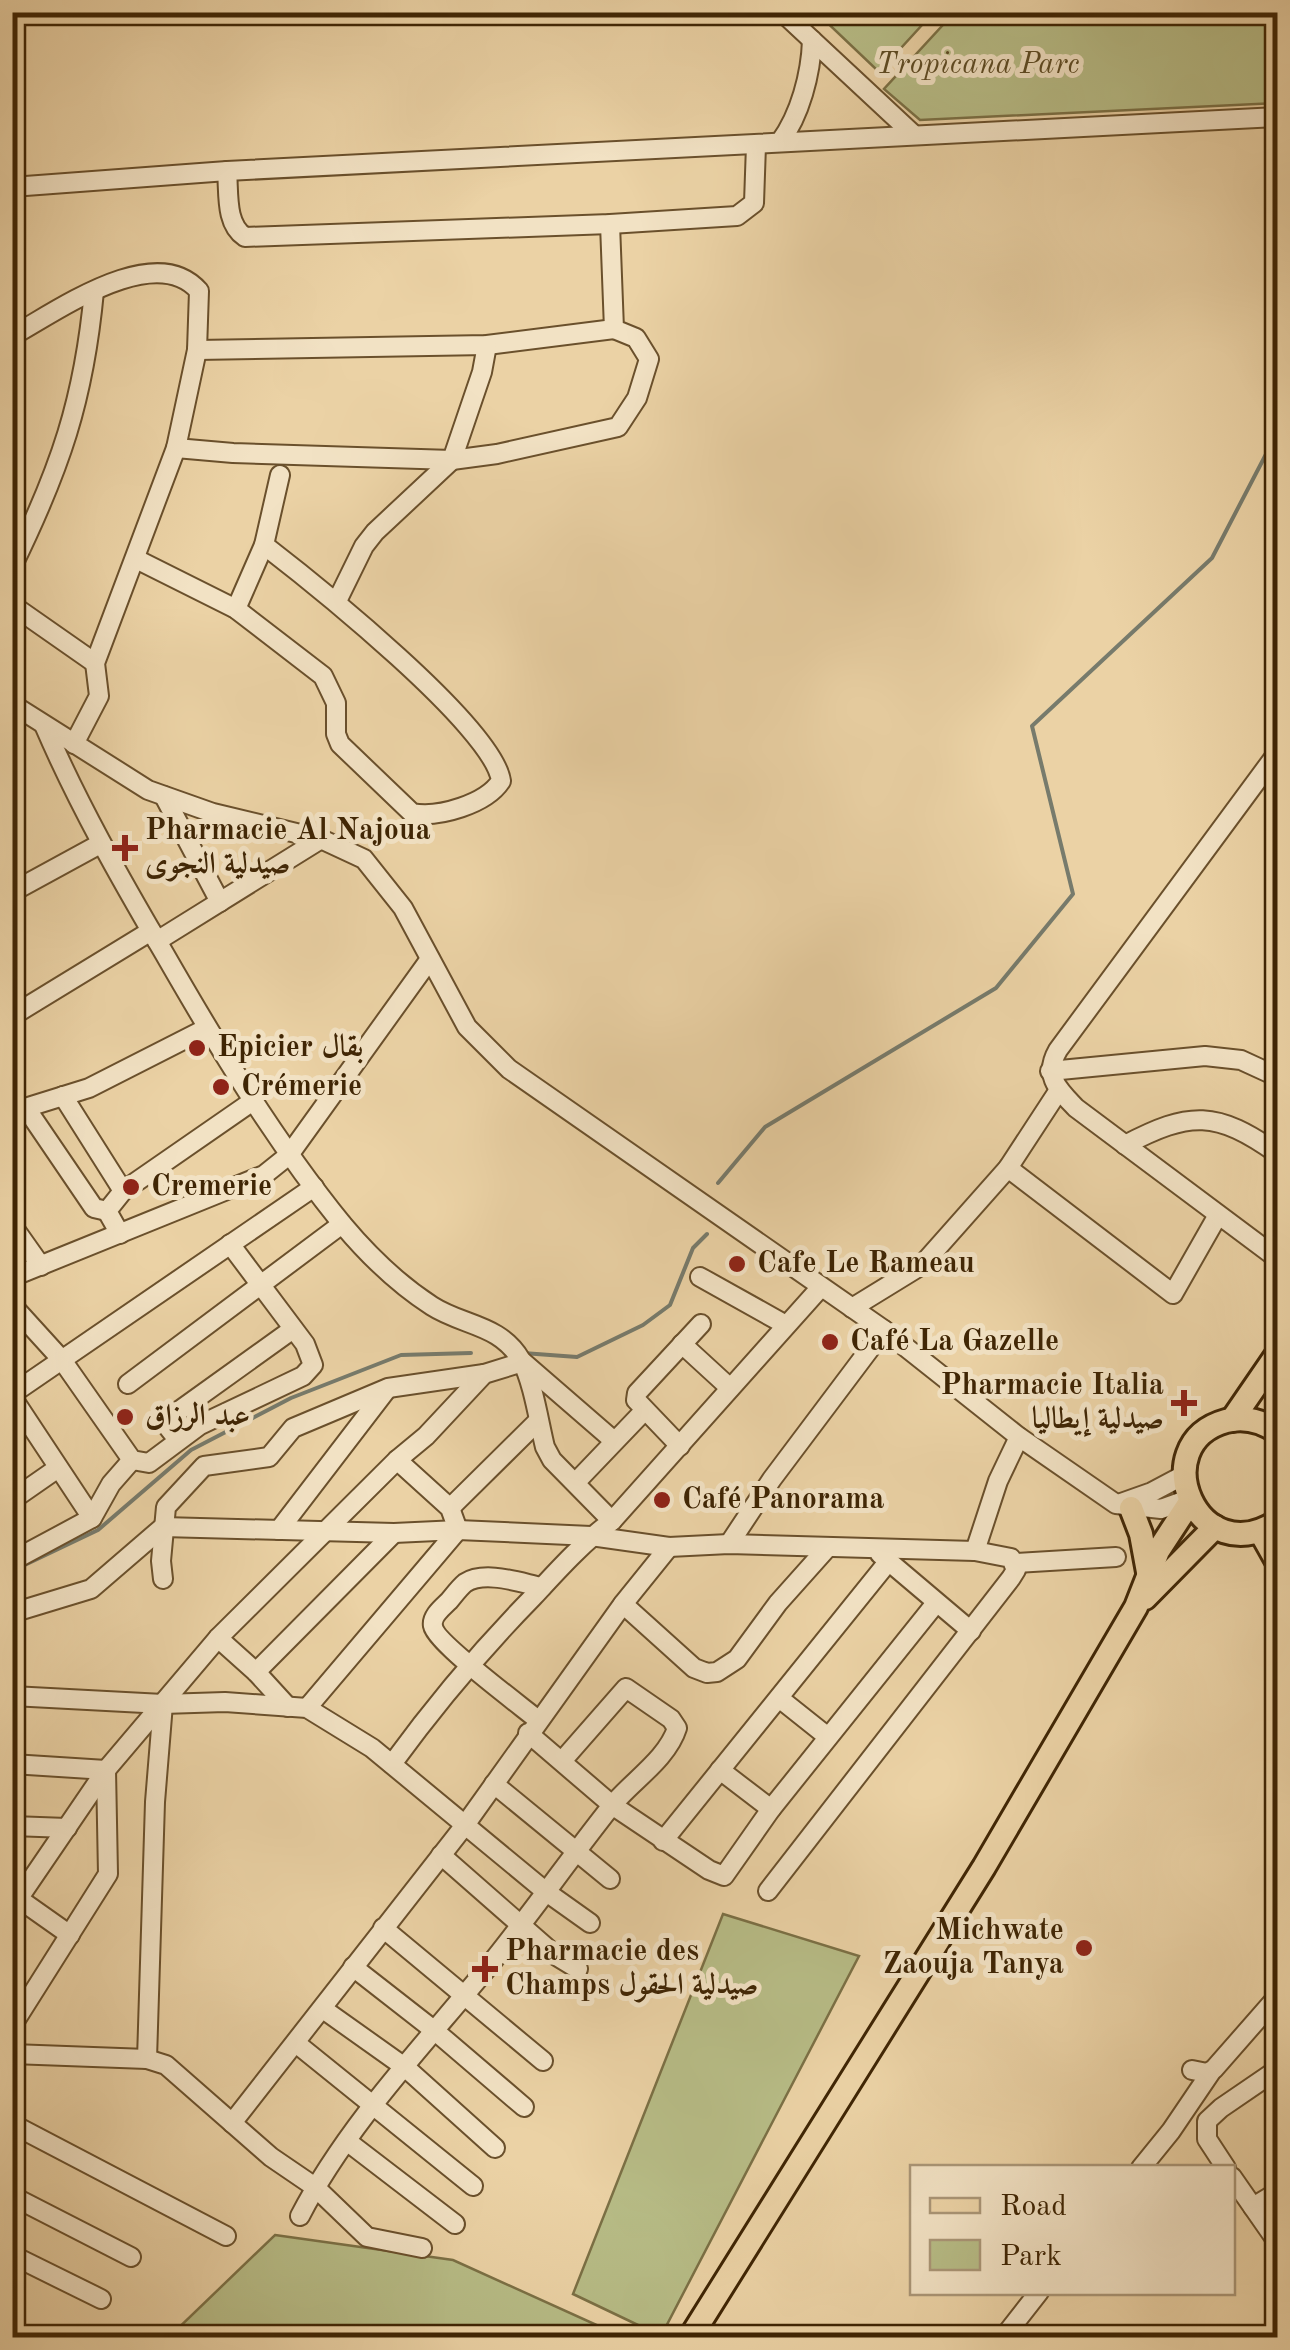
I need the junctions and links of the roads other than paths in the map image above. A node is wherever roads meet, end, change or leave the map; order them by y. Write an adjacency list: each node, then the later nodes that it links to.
1 (782, 12): 2 (street)
2 (812, 40): 4 (street); 5 (street)
3 (1278, 117): 4 (street)
4 (914, 135): 5 (street)
5 (780, 142): 6 (street)
6 (756, 145): 7 (street); 9 (street)
7 (228, 171): 8 (street); 9 (street)
8 (12, 187)
9 (610, 224): 11 (street)
10 (94, 291): 12 (street); 14 (street); 20 (street)
11 (614, 329): 13 (street); 16 (street)
12 (12, 336)
13 (487, 345): 14 (street); 16 (street)
14 (197, 350): 15 (street)
15 (176, 448): 16 (street); 19 (street)
16 (452, 460): 21 (street)
17 (280, 475): 18 (street)
18 (264, 545): 21 (street); 23 (street)
19 (136, 559): 23 (street); 24 (street)
20 (12, 567)
21 (338, 601): 23 (street)
22 (12, 605): 24 (street)
23 (236, 609)
24 (95, 663): 27 (street)
25 (12, 704): 26 (street)
26 (44, 724): 27 (street); 31 (street)
27 (74, 744): 29 (street)
28 (1278, 752): 38 (street)
29 (164, 796): 30 (street); 33 (street)
30 (321, 838): 33 (street); 35 (street)
31 (100, 844): 32 (street); 34 (street)
32 (12, 892)
33 (220, 902): 34 (street)
34 (154, 936): 36 (street); 37 (street)
35 (430, 959): 46 (street); 60 (street)
36 (12, 1016)
37 (207, 1028): 41 (street); 42 (street)
38 (1050, 1070): 39 (street); 40 (street)
39 (1278, 1078)
40 (1059, 1090): 44 (street); 47 (street)
41 (63, 1096): 43 (street); 49 (street)
42 (252, 1101): 46 (street); 49 (street)
43 (19, 1110): 50 (street)
44 (1125, 1145): 45 (street); 51 (street)
45 (1278, 1154)
46 (289, 1155): 48 (street); 54 (street)
47 (1008, 1168): 51 (street); 63 (street)
48 (314, 1187): 52 (street); 55 (street)
49 (124, 1191): 50 (street)
50 (106, 1211): 54 (street)
51 (1218, 1215): 56 (street)
52 (342, 1224): 61 (street); 71 (street)
53 (12, 1225): 57 (street)
54 (120, 1234): 57 (street)
55 (230, 1244): 61 (street); 70 (street)
56 (1278, 1260)
57 (41, 1266): 59 (street)
58 (700, 1276): 65 (street)
59 (12, 1277)
60 (821, 1287): 63 (street); 65 (street)
61 (260, 1288): 66 (street); 73 (street)
62 (12, 1306): 70 (street)
63 (852, 1308): 67 (street)
64 (701, 1324): 68 (street)
65 (786, 1325): 75 (street)
66 (293, 1330): 82 (street); 82 (street)
67 (884, 1330): 81 (street); 104 (street)
68 (682, 1344): 75 (street); 77 (street)
69 (1278, 1353): 78 (main road)
70 (62, 1360): 76 (street); 85 (street)
71 (523, 1362): 72 (street); 79 (street); 83 (street)
72 (484, 1374): 74 (street); 86 (street)
73 (128, 1384)
74 (388, 1388): 97 (street); 99 (street)
75 (730, 1388): 84 (street)
76 (12, 1395): 87 (street)
77 (644, 1412): 83 (street); 84 (street)
78 (1232, 1420): 80 (main road); 88 (main road)
79 (538, 1421): 89 (street); 93 (street)
80 (1278, 1432)
81 (1019, 1437): 92 (street); 107 (street)
82 (178, 1440): 85 (street)
83 (613, 1440): 89 (street)
84 (680, 1446): 95 (street)
85 (132, 1460): 94 (street)
86 (396, 1460): 93 (street); 101 (street)
87 (58, 1468): 90 (street); 94 (street)
88 (1184, 1475): 91 (main road); 92 (street)
89 (576, 1482): 95 (street)
90 (12, 1500)
91 (1190, 1501): 92 (street); 98 (main road); 113 (main road)
92 (1123, 1506): 113 (main road)
93 (450, 1508): 100 (street)
94 (92, 1518): 110 (street)
95 (612, 1521): 103 (street)
96 (1269, 1526): 98 (main road); 111 (main road)
97 (163, 1527): 99 (street); 114 (street); 119 (street)
98 (1214, 1527): 118 (main road)
99 (279, 1530): 101 (street)
100 (458, 1530): 102 (street); 103 (street); 128 (street)
101 (324, 1531): 102 (street); 121 (street)
102 (394, 1533): 123 (street)
103 (591, 1536): 105 (street); 115 (street)
104 (729, 1544): 105 (street); 106 (street)
105 (668, 1547): 117 (street)
106 (828, 1547): 108 (street); 117 (street)
107 (975, 1551): 108 (street); 112 (street)
108 (881, 1555): 116 (street); 125 (street)
109 (1116, 1557): 112 (street)
110 (12, 1560)
111 (1278, 1562)
112 (1016, 1563): 120 (street)
113 (1148, 1575): 118 (main road)
114 (163, 1579)
115 (542, 1586): 122 (street); 122 (street)
116 (936, 1603): 120 (street); 130 (street)
117 (622, 1604): 129 (street)
118 (1136, 1608): 191 (main road)
119 (12, 1614)
120 (971, 1631): 147 (street)
121 (218, 1638): 123 (street); 126 (street)
122 (471, 1666): 129 (street); 133 (street)
123 (256, 1672): 127 (street)
124 (12, 1696): 126 (street)
125 (779, 1698): 130 (street); 135 (street)
126 (163, 1704): 127 (street); 134 (street); 162 (street)
127 (288, 1707): 128 (street)
128 (307, 1708): 133 (street)
129 (533, 1726): 131 (street); 136 (street)
130 (828, 1737): 138 (street)
131 (562, 1761): 137 (street); 137 (street)
132 (12, 1764): 134 (street)
133 (392, 1764): 139 (street)
134 (106, 1770): 141 (street); 152 (street)
135 (720, 1770): 138 (street); 142 (street)
136 (494, 1784): 139 (street); 143 (street)
137 (612, 1805): 142 (street); 143 (street)
138 (771, 1809): 142 (street)
139 (466, 1825): 144 (street); 146 (street)
140 (12, 1826): 141 (street)
141 (66, 1828): 148 (street)
142 (663, 1841)
143 (576, 1852): 145 (street); 146 (street)
144 (441, 1855): 149 (street); 151 (street)
145 (610, 1880)
146 (545, 1890): 149 (street); 150 (street)
147 (768, 1891)
148 (15, 1902): 152 (street)
149 (522, 1922): 154 (street); 155 (street)
150 (590, 1923)
151 (383, 1928): 153 (street); 155 (street)
152 (70, 1935): 158 (street)
153 (353, 1967): 157 (street); 159 (street)
154 (578, 1969)
155 (464, 1996): 159 (street); 163 (street)
156 (1278, 1996): 172 (street)
157 (323, 2008): 160 (street); 164 (street)
158 (12, 2026)
159 (435, 2030): 164 (street); 167 (street)
160 (297, 2044): 166 (street); 168 (street)
161 (12, 2054): 162 (street)
162 (147, 2059): 168 (street)
163 (543, 2061)
164 (406, 2068): 166 (street); 171 (street)
165 (1278, 2069): 173 (street)
166 (376, 2105): 170 (street); 175 (street)
167 (524, 2106)
168 (232, 2123): 176 (street)
169 (12, 2124): 182 (street)
170 (348, 2142): 176 (street); 181 (street)
171 (495, 2148)
172 (1143, 2165)
173 (1224, 2165)
174 (1235, 2181): 179 (street)
175 (472, 2186)
176 (315, 2187): 180 (street); 184 (street)
177 (1278, 2192): 179 (street)
178 (12, 2196): 186 (street)
179 (1254, 2207): 183 (street)
180 (300, 2216)
181 (455, 2224)
182 (226, 2236)
183 (1278, 2242)
184 (422, 2248)
185 (12, 2255): 188 (street)
186 (131, 2257)
187 (1038, 2295): 192 (street)
188 (100, 2299)
189 (12, 2331): 190 (street)
190 (25, 2338)
191 (690, 2338)
192 (1003, 2338)

